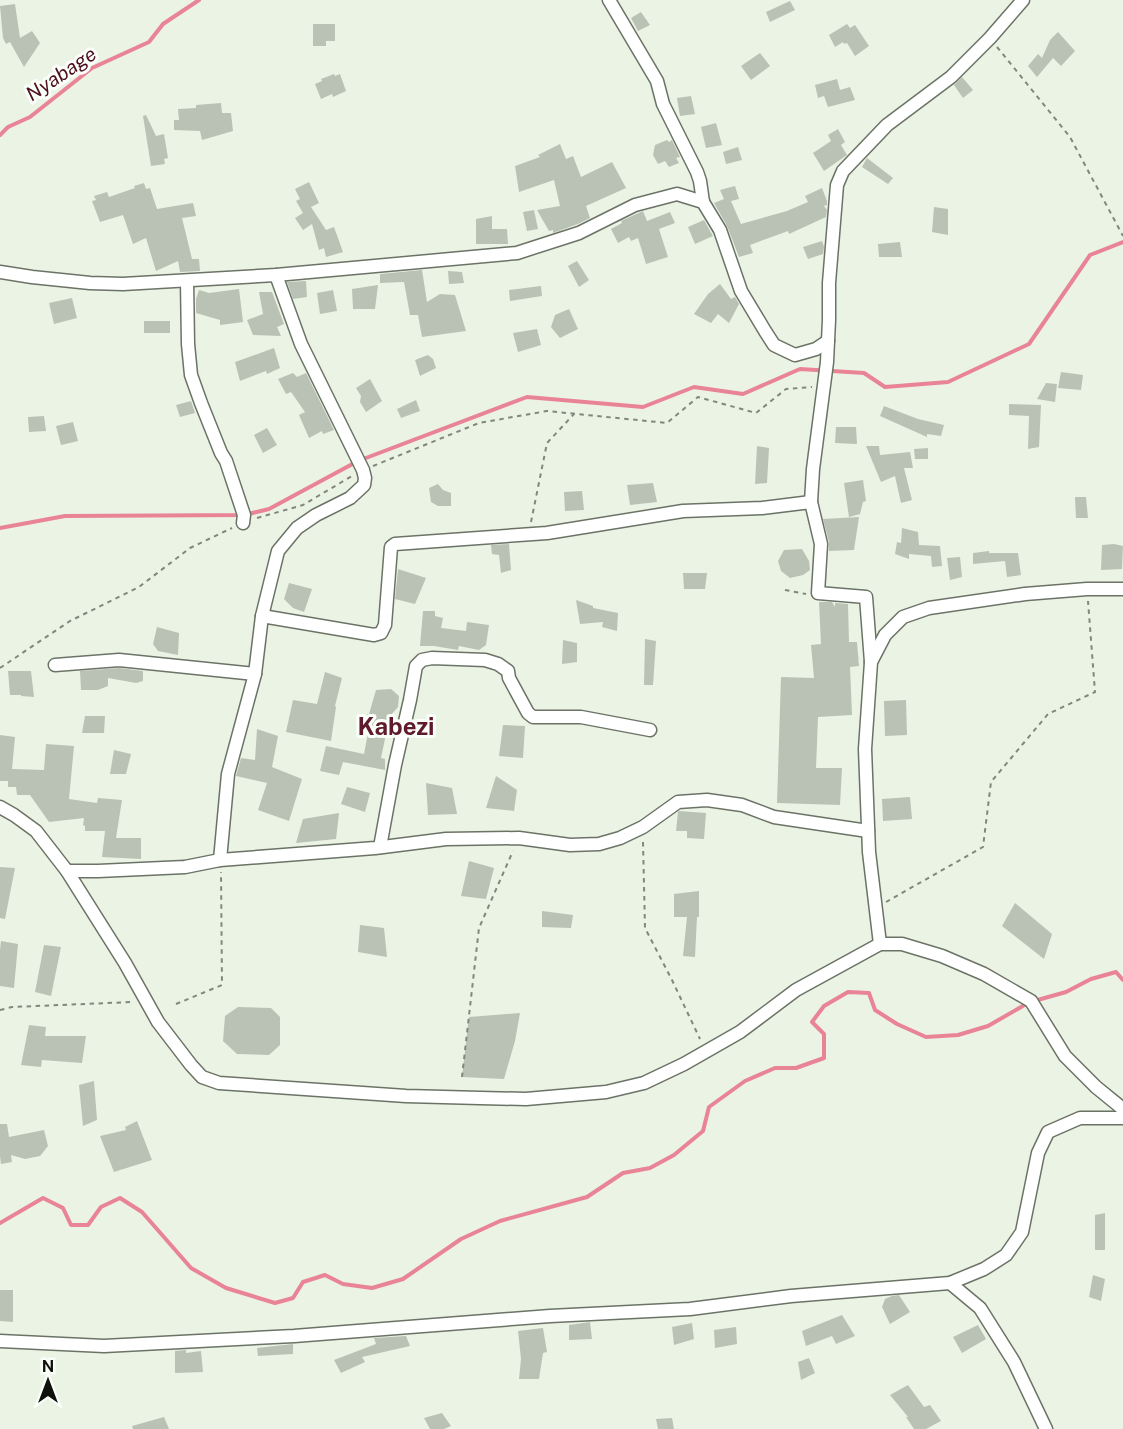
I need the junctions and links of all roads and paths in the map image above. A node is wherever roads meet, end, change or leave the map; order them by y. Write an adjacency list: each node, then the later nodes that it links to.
1 (609, 0): 4 (street)
2 (1023, 0): 3 (street)
3 (990, 38): 5 (path); 9 (street)
4 (703, 202): 7 (street); 9 (street)
5 (1123, 236)
6 (0, 272): 8 (street)
7 (276, 275): 8 (street); 12 (street)
8 (187, 281): 14 (street)
9 (828, 341): 10 (street)
10 (824, 385): 11 (path); 13 (street)
11 (574, 413): 12 (path); 15 (path)
12 (363, 470): 14 (path); 20 (street)
13 (811, 502): 15 (street); 19 (street)
14 (243, 523): 23 (path)
15 (528, 534): 20 (street)
16 (1087, 589): 17 (street); 21 (street); 33 (path)
17 (1123, 589)
18 (785, 590): 19 (path)
19 (818, 593): 21 (street)
20 (262, 616): 24 (street)
21 (872, 662): 28 (street)
22 (55, 665): 24 (street)
23 (0, 668)
24 (255, 674): 31 (street)
25 (650, 730): 30 (street)
26 (0, 807): 32 (street)
27 (643, 827): 28 (street); 29 (street); 38 (path)
28 (868, 831): 33 (street)
29 (519, 838): 30 (street); 39 (path)
30 (380, 847): 31 (street)
31 (220, 860): 32 (street); 36 (path)
32 (67, 871): 35 (street)
33 (876, 908): 34 (street)
34 (880, 944): 38 (street); 40 (street)
35 (147, 1002): 37 (path); 38 (street)
36 (176, 1004)
37 (0, 1010)
38 (705, 1052)
39 (462, 1077)
40 (1123, 1109)
41 (1123, 1118): 42 (street)
42 (950, 1283): 43 (street); 44 (street)
43 (0, 1341)
44 (1046, 1429)

